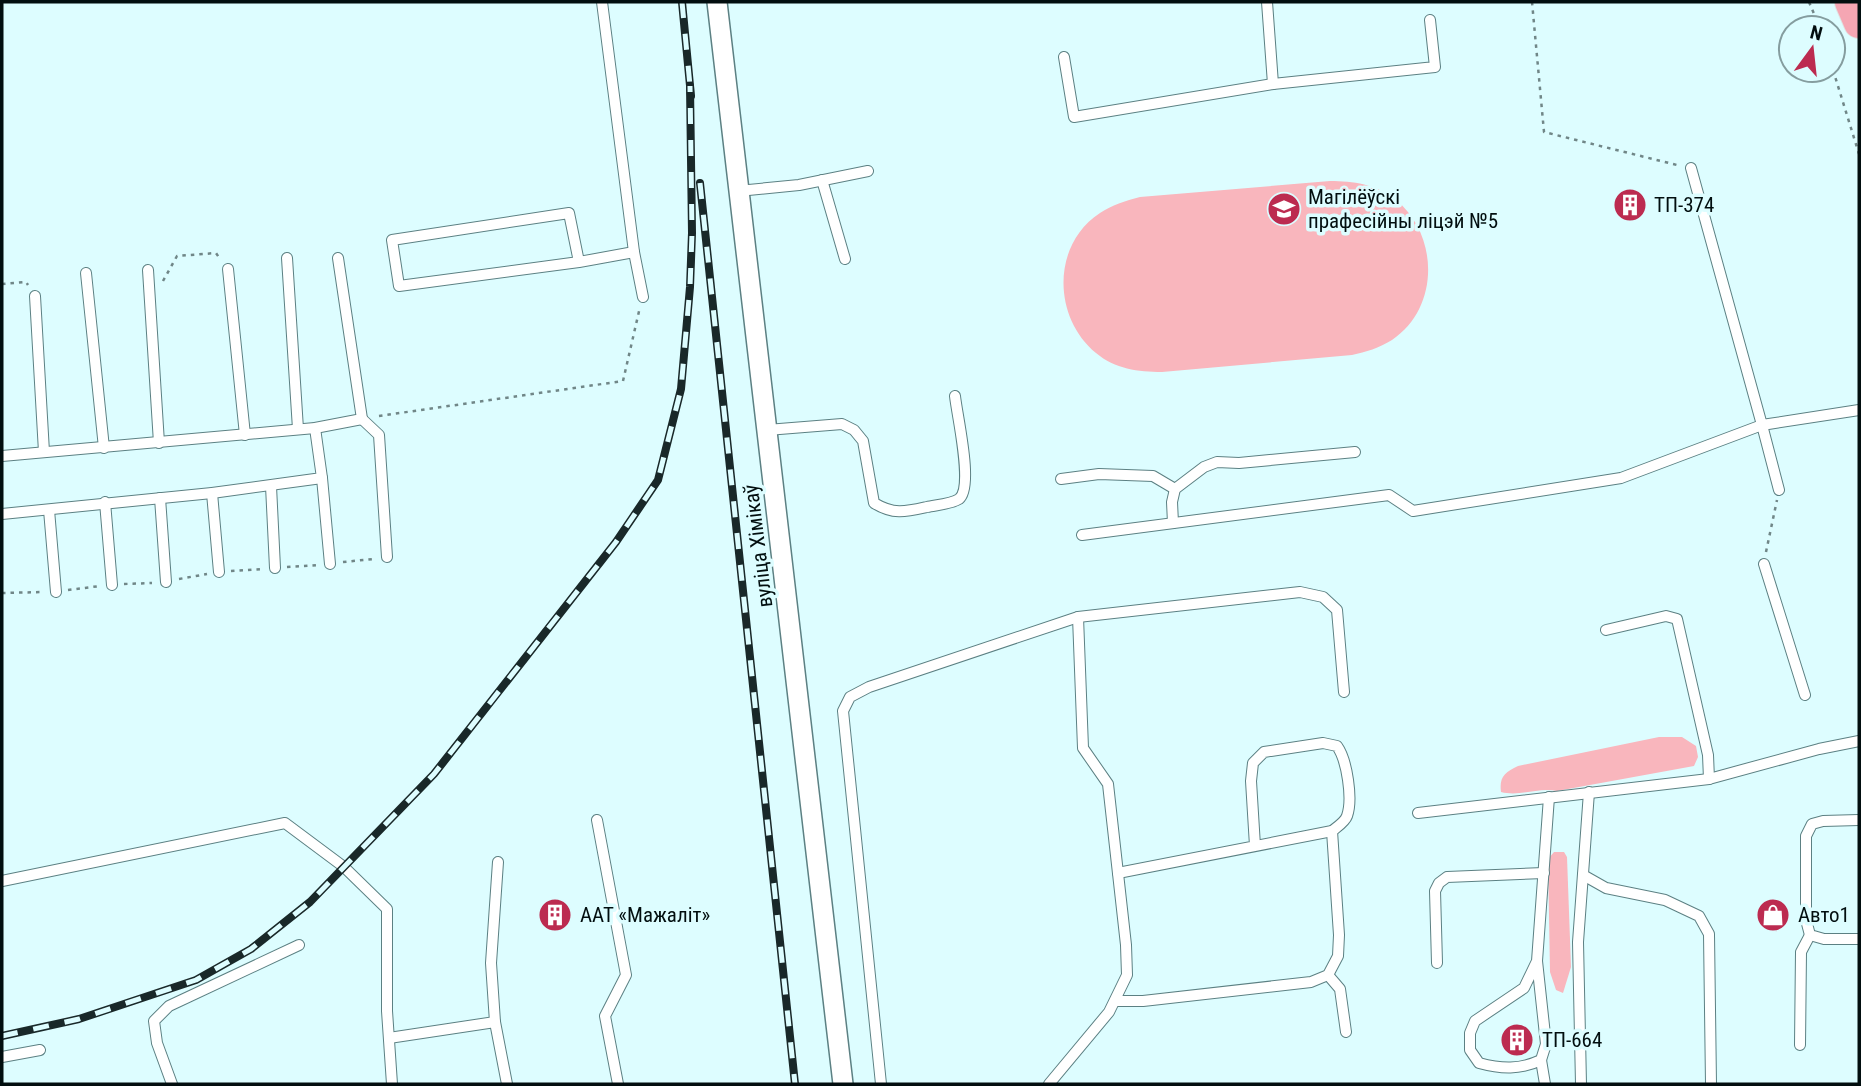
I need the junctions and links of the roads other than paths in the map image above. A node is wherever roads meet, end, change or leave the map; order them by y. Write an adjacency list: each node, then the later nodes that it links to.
1 (601, 2): 13 (lane)
2 (717, 2): 12 (street, вуліца Хімікаў)
3 (1267, 2): 8 (lane)
4 (1850, 2): 6 (main road)
5 (1430, 20): 8 (lane)
6 (1859, 23)
7 (1064, 57): 8 (lane)
8 (1273, 85)
9 (1691, 169): 26 (lane)
10 (868, 171): 11 (lane)
11 (822, 180): 12 (lane); 16 (lane)
12 (738, 191): 29 (street, вуліца Хімікаў)
13 (634, 252): 17 (lane); 22 (lane)
14 (287, 258): 28 (lane)
15 (338, 258): 25 (lane)
16 (845, 258)
17 (579, 262): 17 (lane)
18 (228, 269): 30 (lane)
19 (148, 270): 31 (lane)
20 (86, 273): 32 (lane)
21 (35, 296): 33 (lane)
22 (643, 298)
23 (955, 396): 29 (lane)
24 (1859, 410): 26 (lane)
25 (362, 419): 27 (lane); 48 (lane)
26 (1762, 425): 40 (lane); 46 (lane)
27 (316, 428): 28 (lane); 36 (lane)
28 (298, 429): 30 (lane)
29 (767, 430): 92 (street, вуліца Хімікаў)
30 (245, 435): 31 (lane)
31 (159, 443): 32 (lane)
32 (104, 447): 33 (lane)
33 (44, 452): 35 (lane)
34 (1355, 452): 39 (lane)
35 (2, 456)
36 (322, 478): 38 (lane); 49 (lane)
37 (1061, 479): 39 (lane)
38 (271, 486): 41 (lane); 51 (lane)
39 (1175, 489): 46 (lane)
40 (1779, 490)
41 (212, 493): 42 (lane); 52 (lane)
42 (160, 498): 43 (lane); 53 (lane)
43 (105, 502): 44 (lane); 54 (lane)
44 (49, 510): 45 (lane); 55 (lane)
45 (2, 513)
46 (1173, 523): 47 (lane)
47 (1082, 535)
48 (387, 557)
49 (330, 564)
50 (1764, 564): 59 (lane)
51 (275, 568)
52 (219, 572)
53 (166, 582)
54 (112, 585)
55 (57, 592)
56 (1079, 617): 58 (lane); 70 (lane); 93 (lane)
57 (1606, 630): 61 (lane)
58 (1343, 692)
59 (1805, 695)
60 (1859, 741): 61 (lane)
61 (1709, 779): 62 (lane)
62 (1589, 792): 63 (lane); 72 (lane)
63 (1549, 797): 64 (lane); 71 (lane)
64 (1418, 813)
65 (597, 820): 91 (lane)
66 (1859, 821): 74 (lane)
67 (1332, 831): 68 (lane); 68 (lane); 79 (lane)
68 (1255, 846): 70 (lane)
69 (498, 862): 81 (lane)
70 (1118, 873): 80 (lane)
71 (1544, 873): 77 (lane); 78 (lane)
72 (1583, 876): 96 (lane); 97 (lane)
73 (2, 881): 83 (lane)
74 (1810, 935): 75 (lane); 84 (lane)
75 (1859, 939)
76 (299, 945): 88 (lane)
77 (1537, 961): 87 (lane); 87 (lane)
78 (1437, 963)
79 (1328, 975): 80 (lane); 82 (lane)
80 (1115, 1001): 94 (lane)
81 (495, 1022): 83 (lane); 90 (lane)
82 (1346, 1032)
83 (389, 1038): 89 (lane)
84 (1800, 1045)
85 (40, 1050): 86 (lane)
86 (2, 1057)
87 (1541, 1060): 95 (lane)
88 (172, 1084)
89 (392, 1084)
90 (507, 1084)
91 (618, 1084)
92 (843, 1084)
93 (881, 1084)
94 (1049, 1084)
95 (1545, 1084)
96 (1581, 1084)
97 (1711, 1084)

